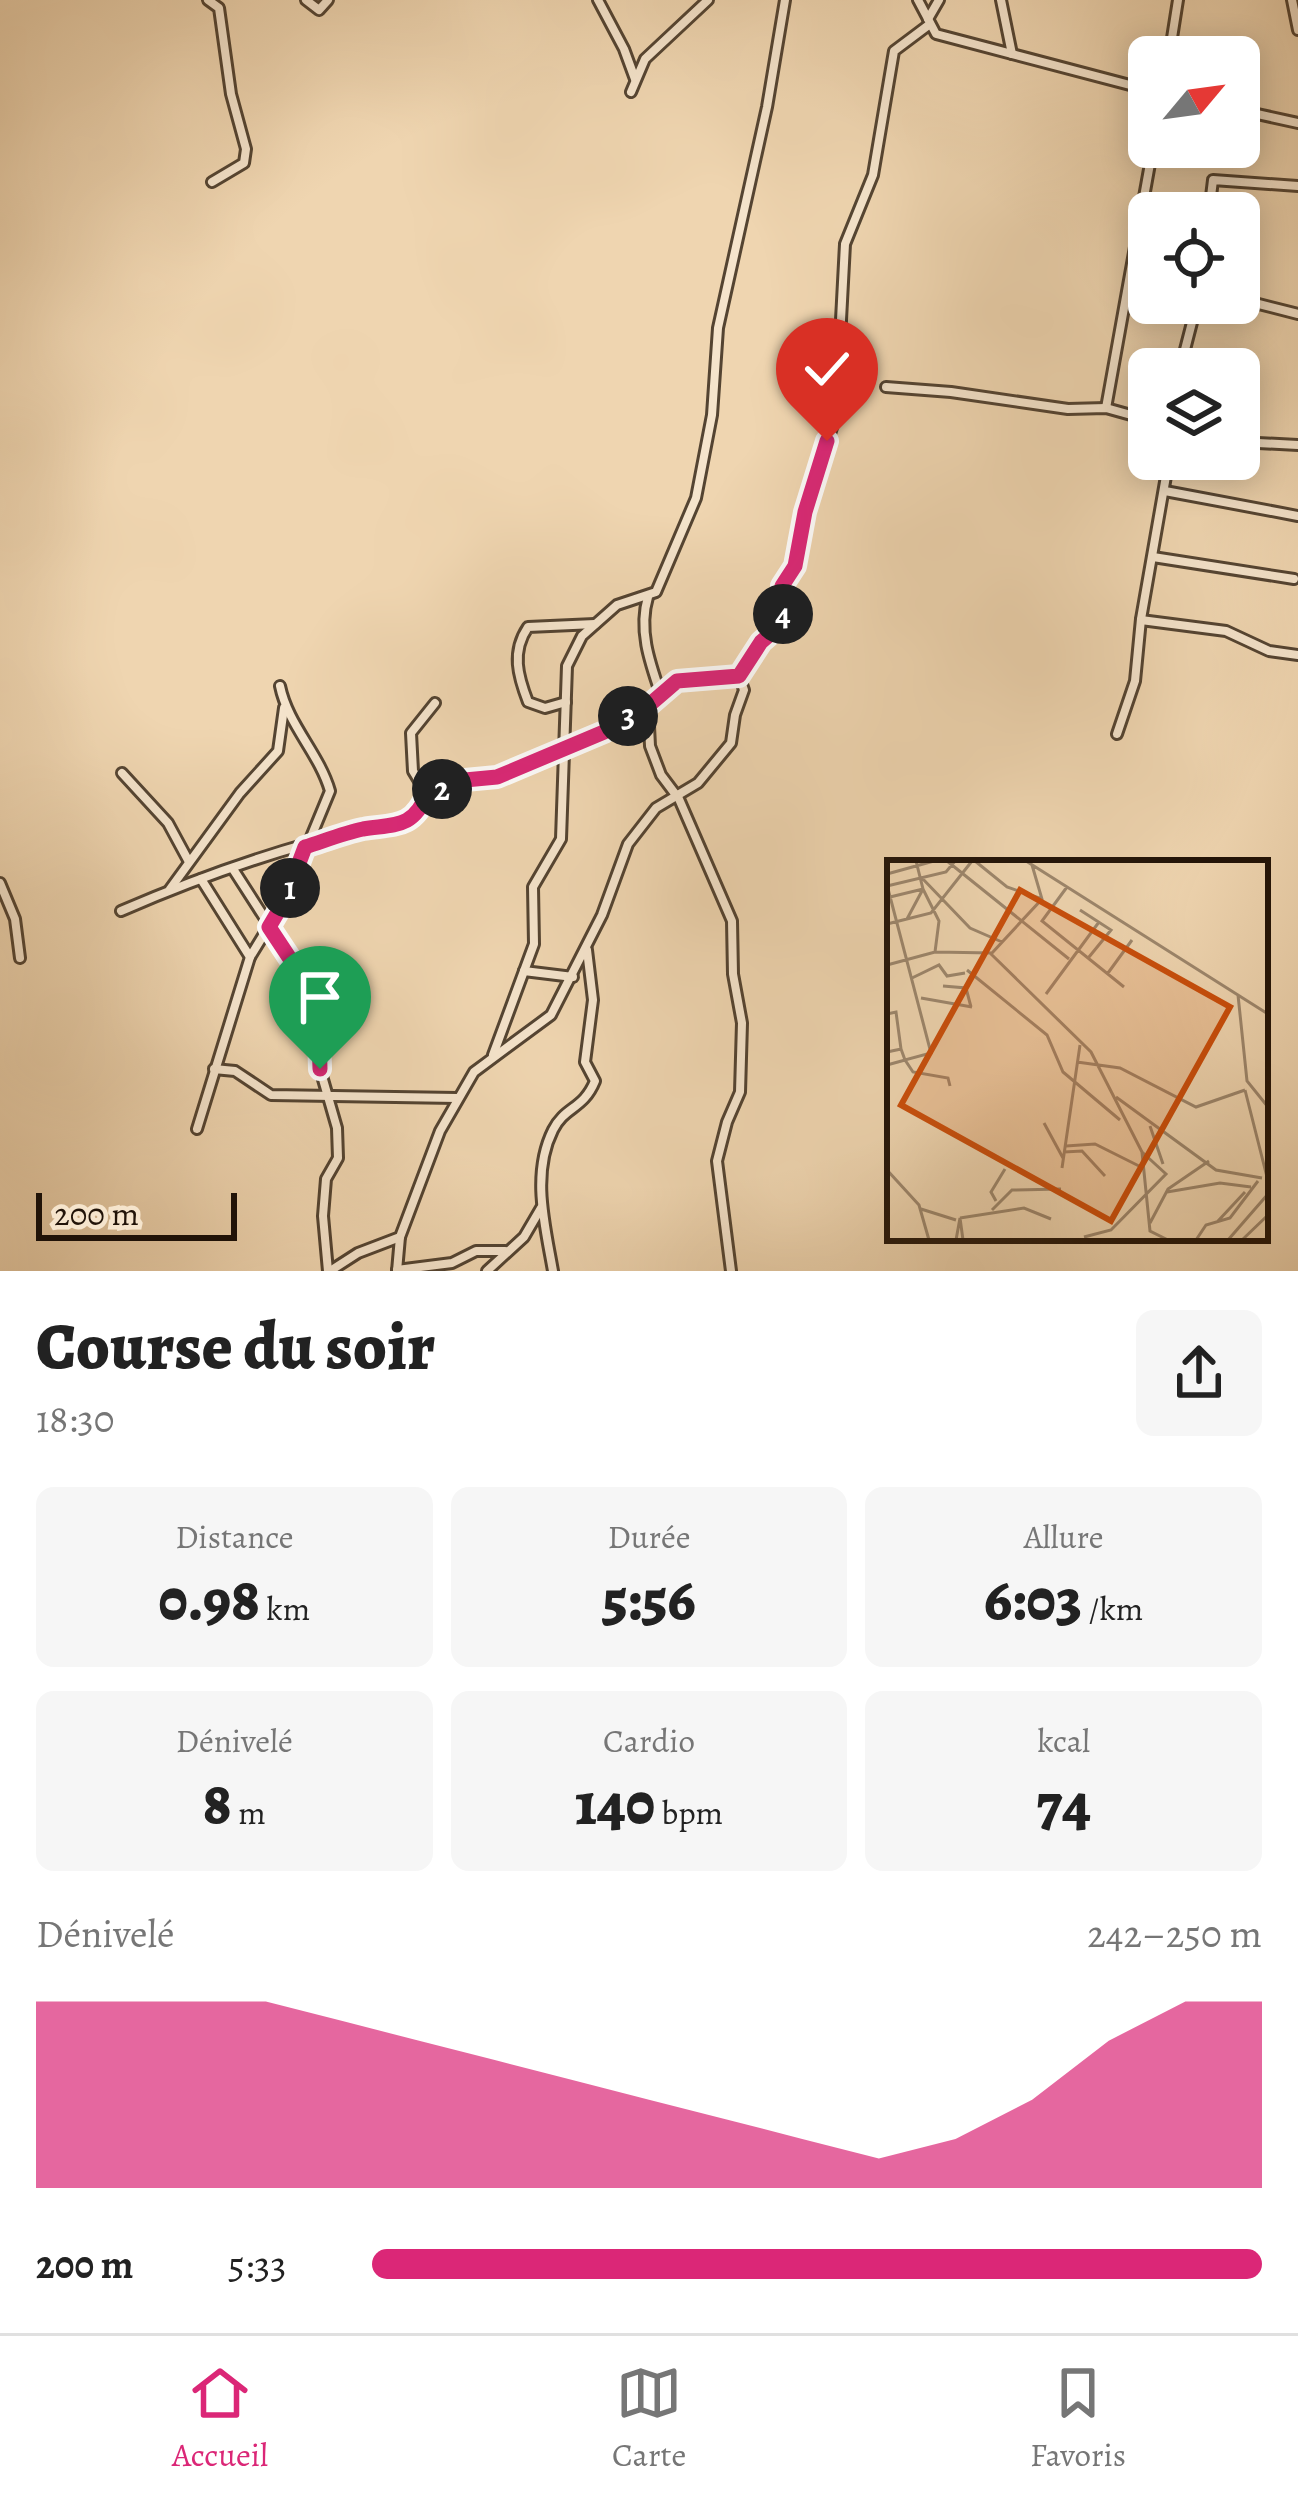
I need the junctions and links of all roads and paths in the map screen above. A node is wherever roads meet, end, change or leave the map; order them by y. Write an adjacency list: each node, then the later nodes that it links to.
1 (208, 0): 22 (street)
2 (307, 0): 3 (street)
3 (328, 0)
4 (598, 0): 16 (street)
5 (708, 0): 16 (street)
6 (785, 0): 37 (street)
7 (918, 0): 12 (street)
8 (939, 0): 12 (street)
9 (1001, 0): 15 (street)
10 (1178, 0): 14 (street)
11 (1292, 0): 13 (street)
12 (929, 22): 15 (street); 41 (street)
13 (1298, 30)
14 (1172, 36)
15 (1012, 54): 17 (street)
16 (635, 80): 18 (street)
17 (1128, 84)
18 (631, 92)
19 (1260, 114): 20 (street)
20 (1298, 122)
21 (1149, 168): 28 (street)
22 (212, 182)
23 (1298, 186): 24 (street)
24 (1212, 192)
25 (1260, 301): 26 (street)
26 (1298, 314)
27 (886, 387): 28 (street)
28 (1106, 408): 29 (street)
29 (1128, 414)
30 (1260, 443): 31 (street)
31 (1298, 445)
32 (1166, 480): 33 (street)
33 (1165, 491): 34 (street); 35 (street)
34 (1298, 516)
35 (1153, 556): 36 (street); 38 (street)
36 (1294, 579)
37 (649, 596): 39 (street); 43 (street)
38 (1141, 620): 40 (street); 48 (street)
39 (596, 624): 45 (street); 45 (street)
40 (1298, 655)
41 (739, 676): 43 (street); 52 (street)
42 (280, 686): 47 (street)
43 (661, 695): 46 (street)
44 (435, 703): 51 (street)
45 (566, 703): 49 (street)
46 (648, 706): 49 (street); 52 (street)
47 (285, 707): 53 (street); 54 (street)
48 (1117, 734)
49 (566, 746): 51 (street); 64 (street)
50 (122, 773): 54 (street)
51 (427, 794): 53 (street)
52 (676, 794): 61 (street); 78 (street)
53 (305, 847): 55 (street); 60 (street)
54 (188, 860): 58 (street)
55 (233, 869): 56 (street); 60 (street)
56 (202, 879): 58 (street); 62 (street)
57 (0, 883): 63 (street)
58 (170, 889): 59 (street)
59 (121, 911)
60 (269, 927): 62 (street); 68 (street)
61 (587, 948): 65 (street); 71 (street)
62 (250, 957): 67 (street)
63 (20, 958)
64 (524, 971): 65 (street); 66 (street)
65 (573, 977): 66 (street)
66 (493, 1056): 69 (street)
67 (214, 1069): 68 (street); 70 (street)
68 (329, 1098): 69 (street); 75 (street)
69 (459, 1098): 72 (street)
70 (197, 1129)
71 (542, 1206): 73 (street); 77 (street)
72 (400, 1237): 74 (street); 75 (street)
73 (505, 1251): 74 (street); 76 (street)
74 (397, 1270)
75 (329, 1271)
76 (487, 1271)
77 (553, 1271)
78 (731, 1271)

